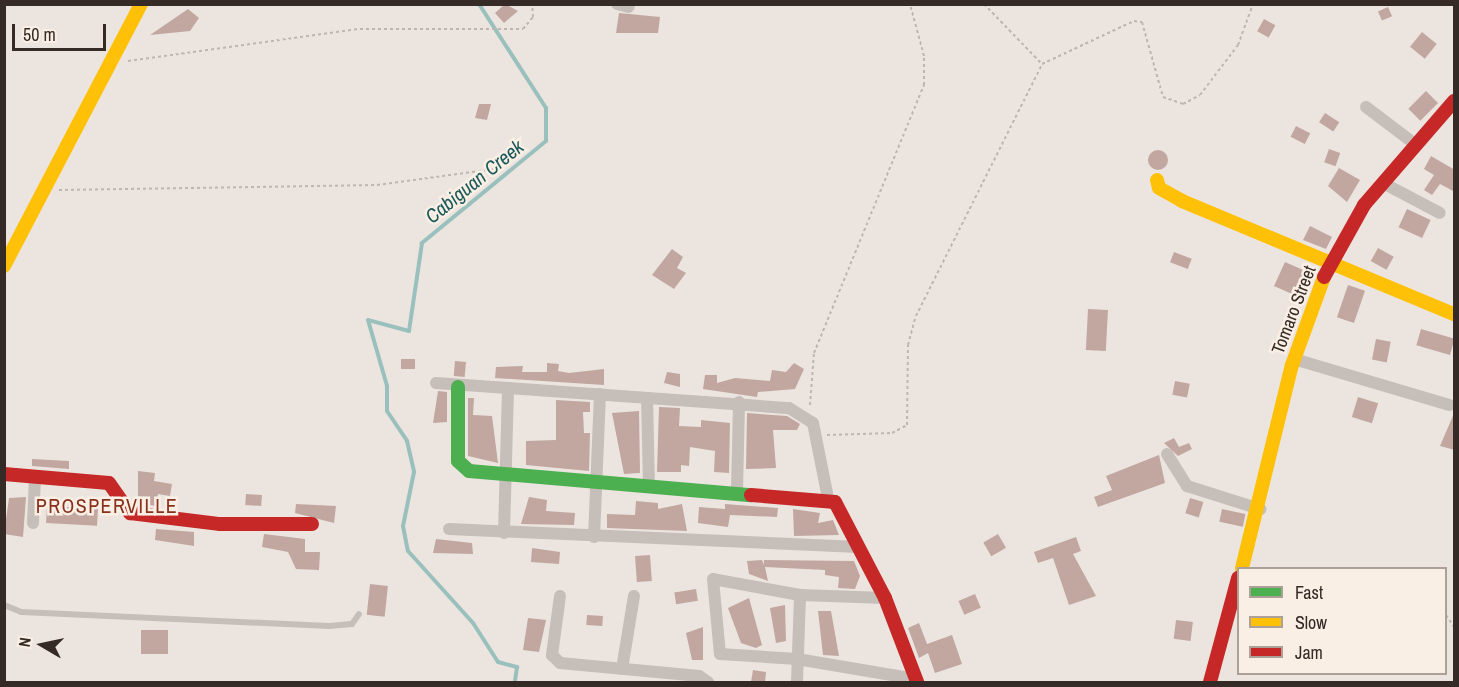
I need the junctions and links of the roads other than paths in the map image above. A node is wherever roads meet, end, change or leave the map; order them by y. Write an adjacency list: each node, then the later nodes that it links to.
1 (141, 4): 9 (street)
2 (1455, 102): 4 (street, Tomaro Street)
3 (1366, 107): 4 (street)
4 (1416, 145): 6 (street, Tomaro Street)
5 (1156, 180): 8 (street)
6 (1383, 183): 7 (street); 8 (street, Tomaro Street)
7 (1440, 213)
8 (1331, 265): 10 (street); 11 (street, Tomaro Street)
9 (4, 266)
10 (1455, 314)
11 (1294, 359): 18 (street); 27 (street, Tomaro Street)
12 (436, 383): 13 (street)
13 (458, 387): 14 (street); 21 (street)
14 (508, 388): 15 (street); 21 (street)
15 (600, 394): 16 (street); 23 (street)
16 (647, 398): 17 (street); 24 (street)
17 (740, 402): 25 (street); 26 (street)
18 (1449, 405)
19 (1167, 454): 27 (street)
20 (4, 474): 22 (street)
21 (506, 475): 23 (street); 31 (street)
22 (35, 477): 28 (street); 29 (street)
23 (600, 483): 24 (street); 32 (street)
24 (649, 486): 25 (street)
25 (737, 491): 26 (street)
26 (828, 498): 33 (street)
27 (1260, 509): 34 (street, Tomaro Street)
28 (33, 523)
29 (312, 524)
30 (449, 529): 31 (street)
31 (504, 532): 32 (street)
32 (594, 537): 33 (street)
33 (859, 548): 39 (street)
34 (1242, 567)
35 (1237, 585): 47 (street)
36 (800, 595): 39 (street); 42 (street); 42 (street)
37 (560, 596): 43 (street)
38 (634, 596): 43 (street)
39 (885, 598): 44 (street)
40 (4, 605): 41 (lane)
41 (359, 614)
42 (797, 659): 44 (street); 46 (street)
43 (622, 669): 45 (street)
44 (916, 681)
45 (708, 682)
46 (796, 682)
47 (1210, 682)

